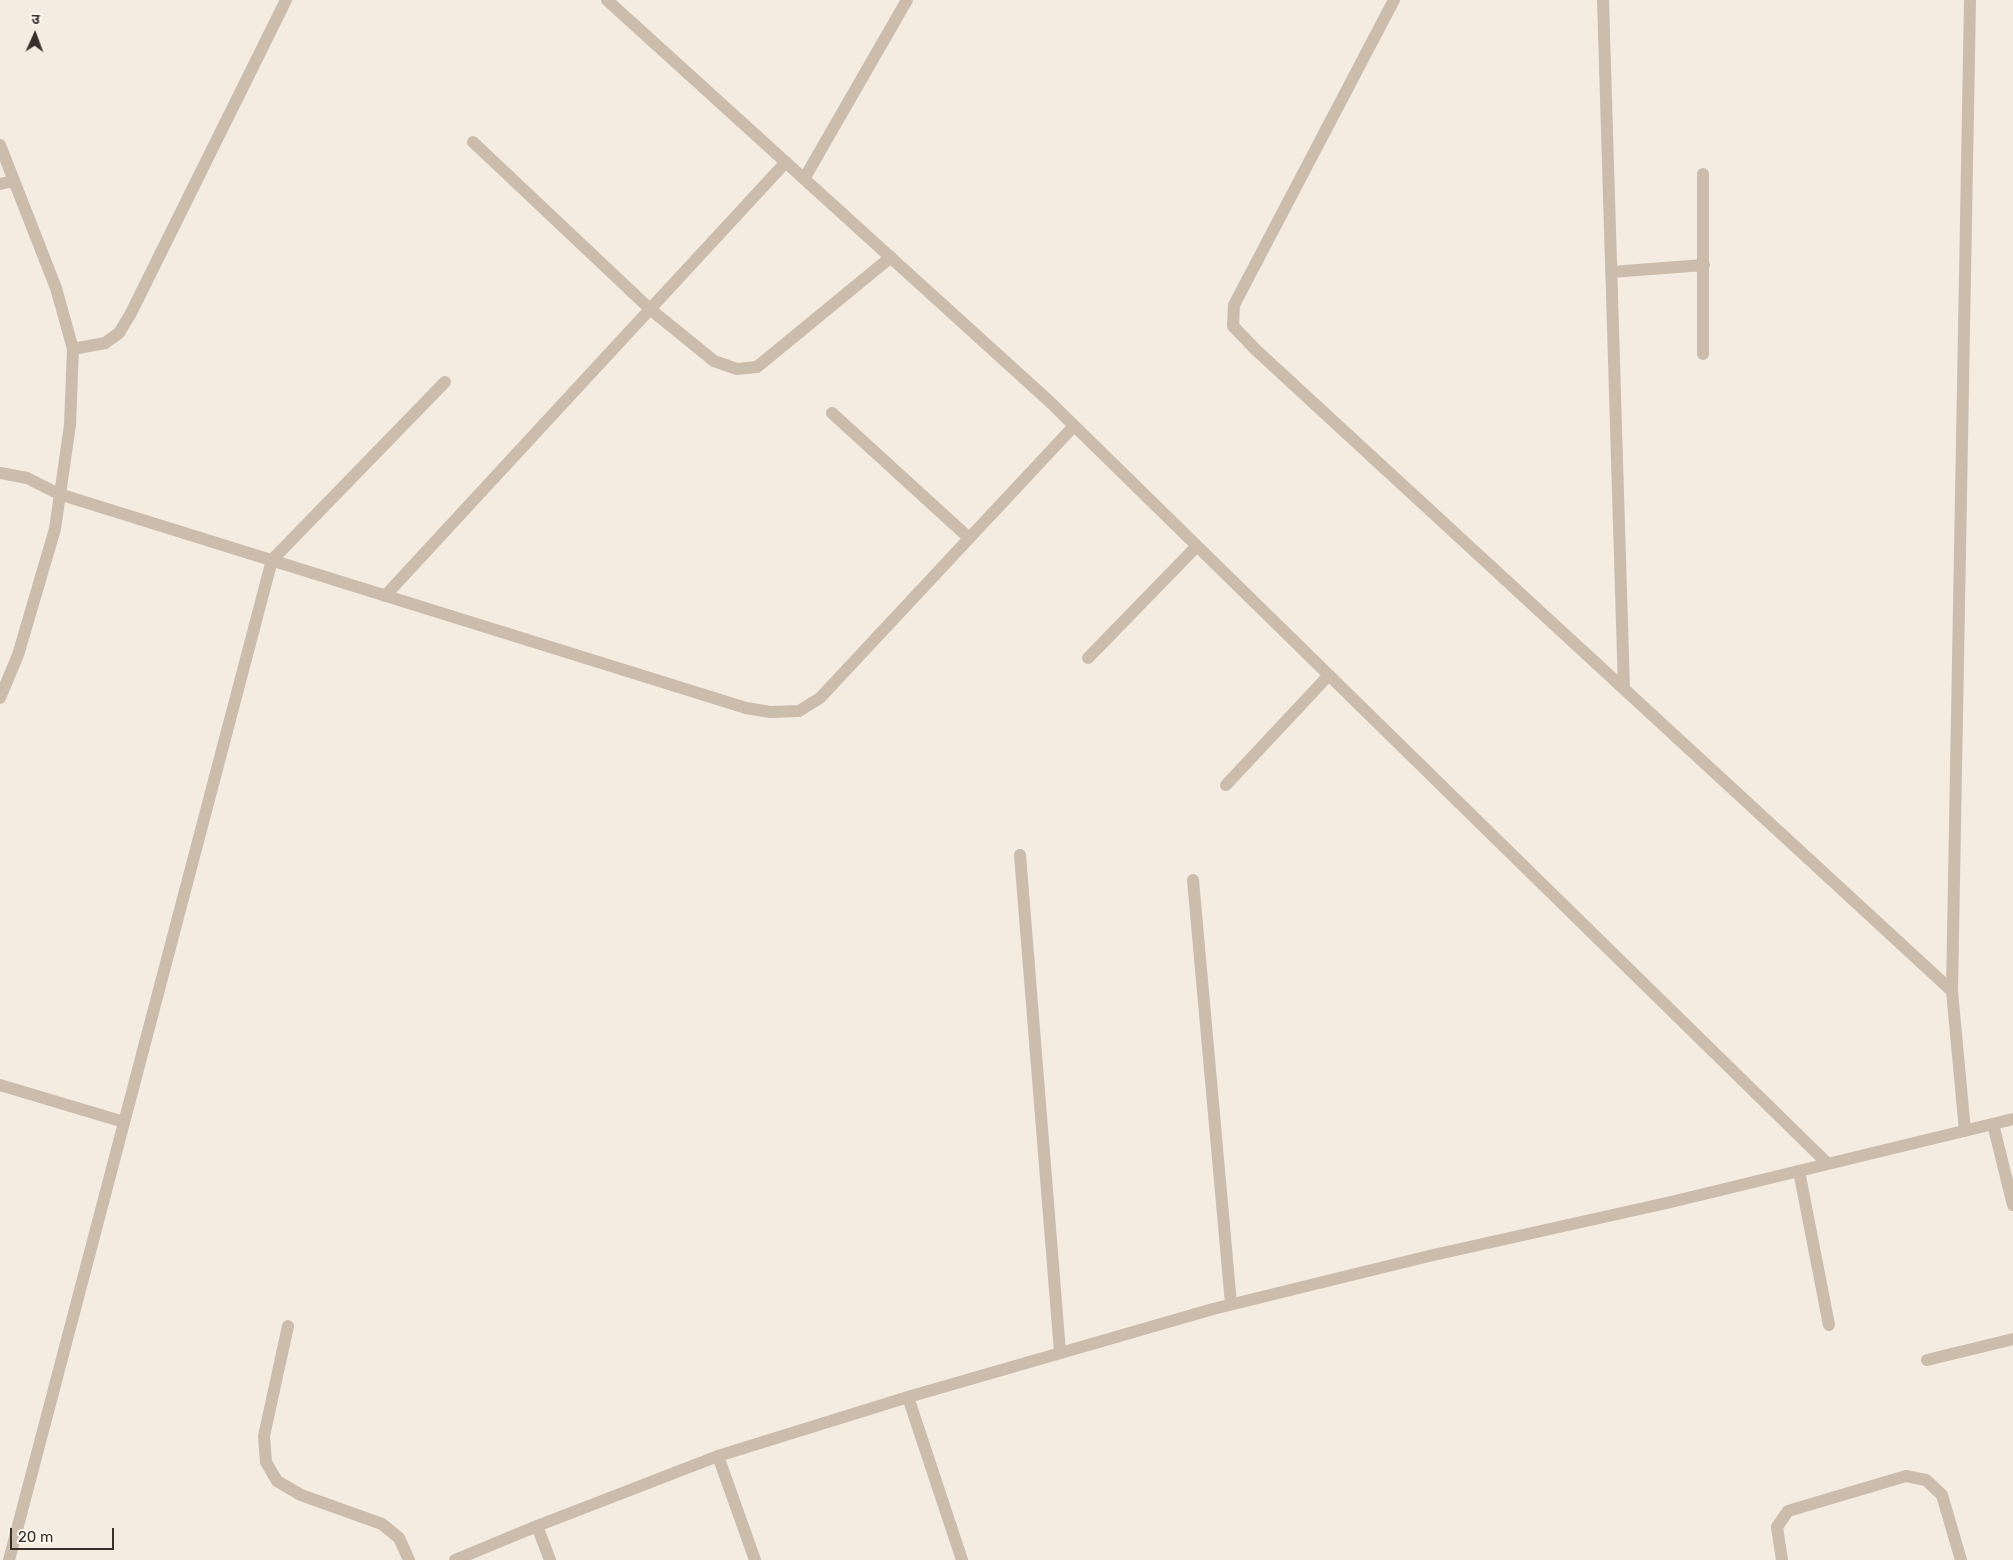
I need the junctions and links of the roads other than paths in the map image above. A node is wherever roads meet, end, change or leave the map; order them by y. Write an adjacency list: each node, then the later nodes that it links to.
1 (286, 0): 18 (street)
2 (607, 0): 9 (street)
3 (907, 0): 11 (street)
4 (1394, 0): 31 (street)
5 (1603, 0): 16 (street)
6 (1970, 0): 36 (street)
7 (473, 142): 17 (street)
8 (0, 145): 12 (street)
9 (786, 162): 11 (street); 17 (street)
10 (1703, 174): 15 (street)
11 (804, 179): 14 (street)
12 (14, 181): 13 (street); 18 (street)
13 (0, 184)
14 (891, 258): 17 (street); 22 (street)
15 (1704, 265): 16 (street); 19 (street)
16 (1611, 272): 31 (street)
17 (650, 309): 28 (street)
18 (73, 349): 24 (street)
19 (1703, 354)
20 (445, 382): 27 (street)
21 (832, 413): 25 (street)
22 (1074, 426): 25 (street); 26 (street)
23 (0, 473): 24 (street)
24 (60, 494): 27 (street); 32 (street)
25 (970, 538): 28 (street)
26 (1197, 546): 29 (street); 30 (street)
27 (272, 560): 28 (street); 39 (street)
28 (385, 596)
29 (1088, 658)
30 (1329, 675): 33 (street); 42 (street)
31 (1624, 688): 36 (street)
32 (0, 698)
33 (1226, 785)
34 (1020, 855): 49 (street)
35 (1193, 880): 45 (street)
36 (1952, 991): 41 (street)
37 (0, 1085): 39 (street)
38 (2013, 1119): 40 (street)
39 (124, 1122): 54 (street)
40 (1993, 1124): 41 (street); 44 (street)
41 (1965, 1131): 42 (street)
42 (1828, 1164): 43 (street)
43 (1799, 1171): 45 (street); 46 (street)
44 (2013, 1205)
45 (1231, 1304): 49 (street)
46 (1830, 1325)
47 (288, 1326): 55 (street)
48 (2013, 1339): 50 (street)
49 (1060, 1352): 51 (street)
50 (1927, 1360)
51 (908, 1397): 52 (street); 59 (street)
52 (718, 1456): 53 (street); 58 (street)
53 (537, 1526): 56 (street); 57 (street)
54 (8, 1560)
55 (408, 1560)
56 (455, 1560)
57 (550, 1560)
58 (755, 1560)
59 (962, 1560)
60 (1782, 1560): 61 (street)
61 (1961, 1560)

